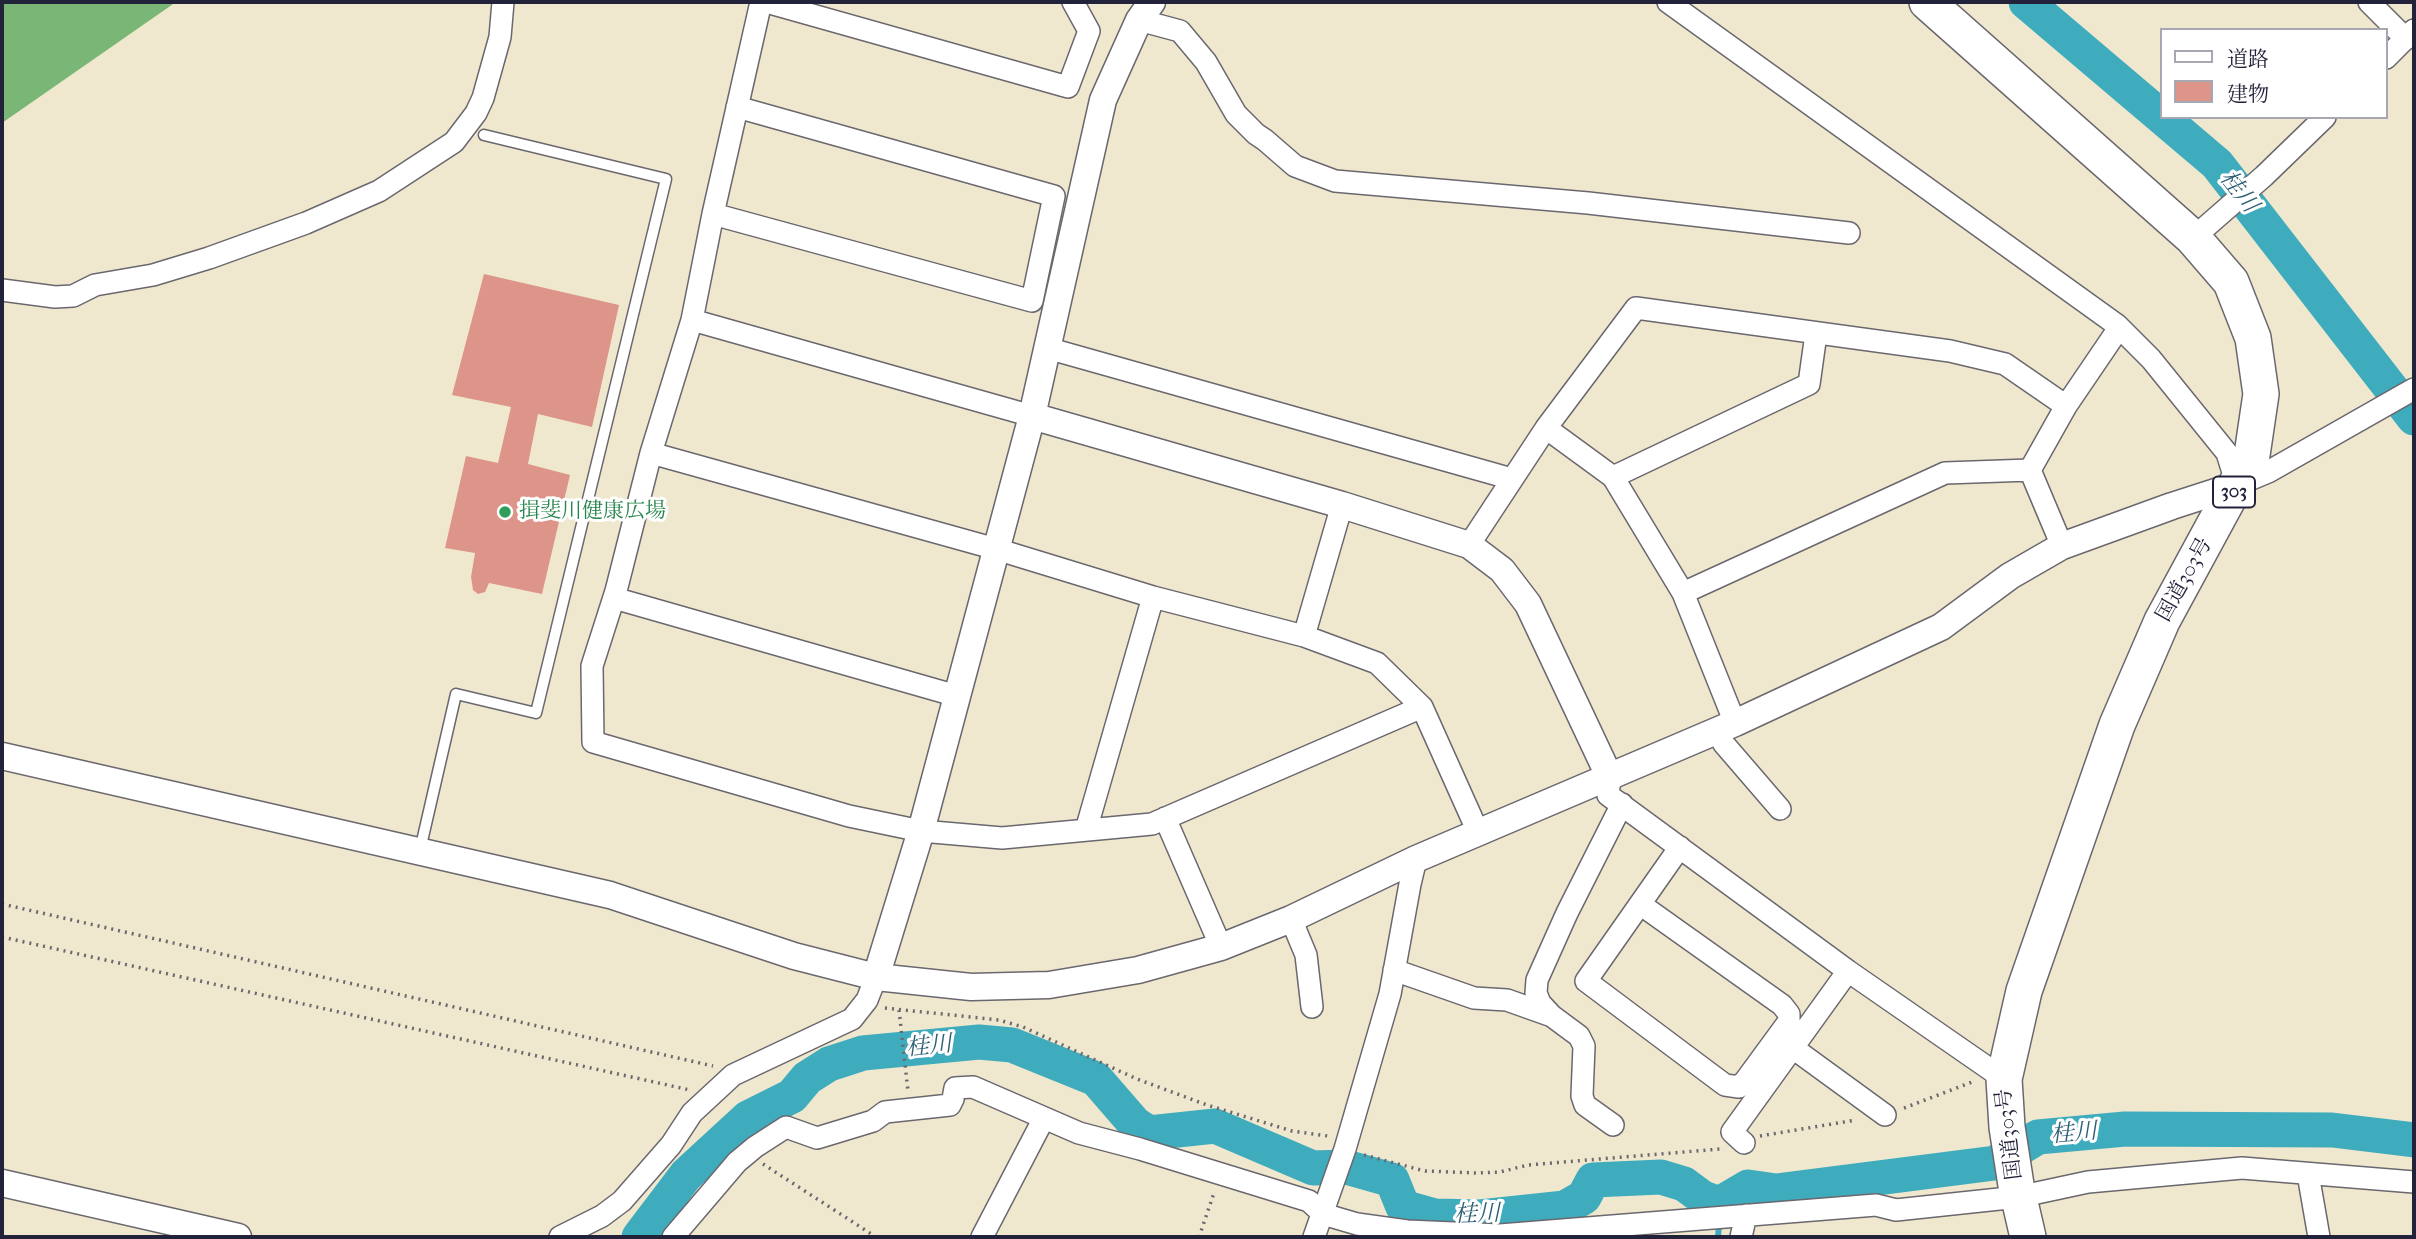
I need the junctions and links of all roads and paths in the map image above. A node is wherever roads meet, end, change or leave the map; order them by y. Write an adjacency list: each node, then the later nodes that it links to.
1 (503, 2): 17 (street)
2 (761, 2): 11 (street)
3 (766, 2): 4 (street)
4 (1073, 2)
5 (1668, 2): 19 (street)
6 (1927, 2): 15 (highway, 国道303号 / 303)
7 (2370, 2): 9 (street)
8 (1146, 11): 16 (street); 21 (street)
9 (2410, 34): 10 (street)
10 (2388, 56)
11 (737, 107): 14 (street); 14 (street)
12 (2323, 119): 15 (street)
13 (484, 135): 51 (lane)
14 (713, 214): 18 (street)
15 (2205, 227): 30 (highway, 国道303号 / 303)
16 (1849, 233)
17 (2, 289)
18 (692, 320): 24 (street); 26 (street)
19 (2119, 328): 23 (street); 30 (street)
20 (1816, 334): 23 (street); 25 (street); 28 (street)
21 (1047, 348): 24 (street); 29 (street)
22 (2414, 389): 30 (street)
23 (2066, 406): 27 (street)
24 (1032, 416): 31 (street); 34 (street)
25 (1546, 428): 28 (street); 29 (street)
26 (651, 453): 34 (street); 37 (street)
27 (2030, 470): 33 (street); 35 (street)
28 (1613, 477): 35 (street)
29 (1512, 479): 32 (street)
30 (2237, 485): 33 (street); 66 (highway, 国道303号 / 303)
31 (1342, 505): 32 (street); 38 (street)
32 (1469, 545): 43 (street)
33 (2062, 546): 41 (street)
34 (996, 549): 36 (street); 39 (street)
35 (1683, 593): 41 (street)
36 (1153, 597): 38 (street); 47 (street)
37 (614, 598): 39 (street); 48 (street)
38 (1304, 636): 40 (street)
39 (957, 696): 48 (street)
40 (1422, 708): 46 (street); 49 (street)
41 (1726, 727): 43 (street); 45 (street)
42 (2, 756): 51 (street)
43 (1610, 778): 44 (street); 49 (street)
44 (1622, 804): 50 (street); 63 (street)
45 (1780, 809)
46 (1165, 818): 47 (street); 57 (street)
47 (1086, 830): 48 (street)
48 (921, 831): 60 (street)
49 (1478, 832): 52 (street)
50 (1680, 847): 54 (street); 59 (street)
51 (419, 852): 60 (street)
52 (1416, 859): 55 (street); 58 (street)
53 (2, 904): 65 (path)
54 (1640, 904): 54 (street)
55 (1291, 919): 57 (street); 61 (street)
56 (2, 937): 68 (path)
57 (1221, 947): 60 (street)
58 (1395, 971): 63 (street); 73 (street)
59 (1848, 971): 64 (street); 66 (street)
60 (872, 989): 62 (path); 65 (street)
61 (1312, 1007)
62 (899, 1010): 67 (path); 73 (path)
63 (1552, 1016): 71 (street)
64 (1793, 1048): 69 (street); 72 (street)
65 (733, 1075): 68 (street)
66 (1999, 1076): 69 (path); 79 (highway, 国道303号 / 303)
67 (909, 1093)
68 (707, 1099): 84 (street)
69 (1885, 1115): 72 (path)
70 (1044, 1118): 74 (street); 75 (street); 87 (street)
71 (1613, 1125)
72 (1744, 1143): 73 (path)
73 (1347, 1144): 80 (street)
74 (747, 1153): 85 (street); 86 (path)
75 (1220, 1174): 80 (street); 88 (path)
76 (2308, 1174): 77 (street); 79 (street); 92 (street)
77 (2414, 1182)
78 (2, 1183): 83 (street)
79 (2017, 1191): 81 (street); 91 (highway, 国道303号 / 303)
80 (1324, 1210): 82 (street); 89 (street)
81 (1746, 1215): 82 (street); 90 (street)
82 (1566, 1234)
83 (238, 1237)
84 (560, 1237)
85 (673, 1237)
86 (876, 1237)
87 (982, 1237)
88 (1199, 1237)
89 (1314, 1237)
90 (1741, 1237)
91 (2028, 1237)
92 (2319, 1237)

